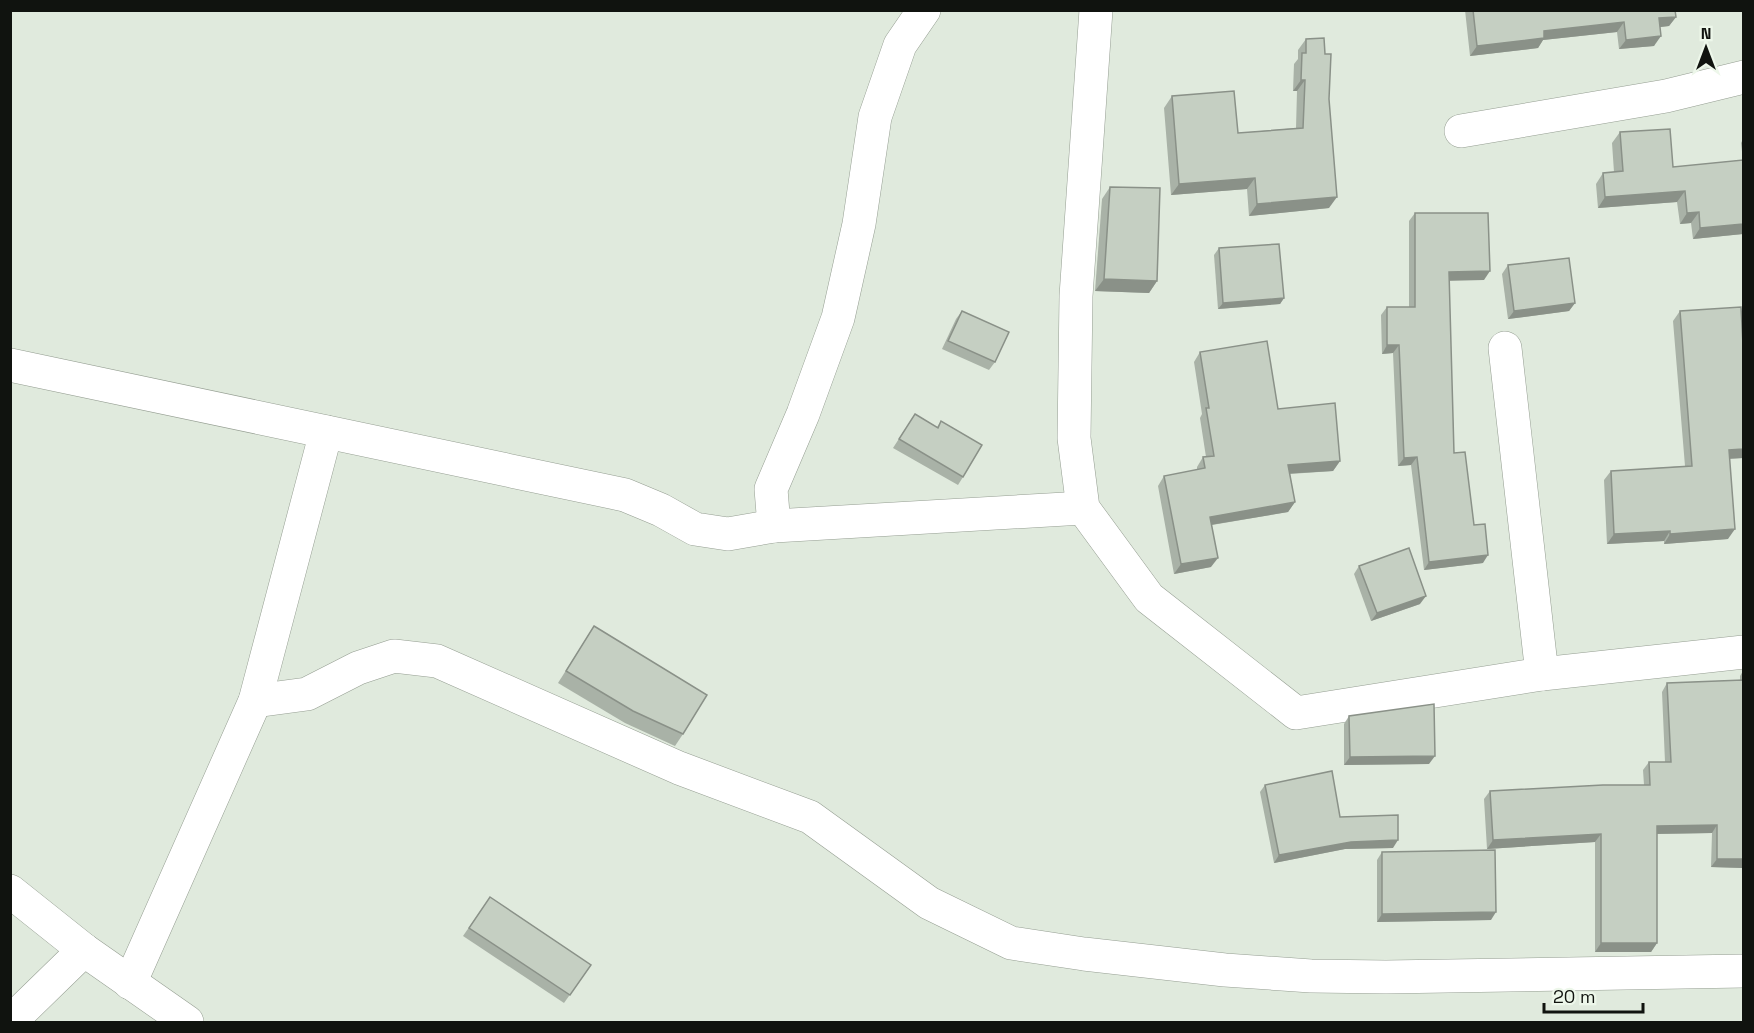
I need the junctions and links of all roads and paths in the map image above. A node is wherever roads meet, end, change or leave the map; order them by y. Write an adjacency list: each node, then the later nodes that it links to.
1 (924, 10): 9 (street)
2 (1096, 10): 8 (street)
3 (1743, 77): 4 (street)
4 (1461, 130)
5 (1505, 348): 11 (street)
6 (10, 365): 7 (street)
7 (326, 432): 9 (street); 12 (street)
8 (1083, 508): 9 (street); 11 (street)
9 (774, 526)
10 (1743, 652): 11 (street)
11 (1542, 674)
12 (255, 701): 15 (street); 16 (street)
13 (10, 891): 14 (street)
14 (84, 950): 16 (street); 17 (street)
15 (1743, 971)
16 (130, 983): 18 (street)
17 (10, 1022)
18 (187, 1023)

